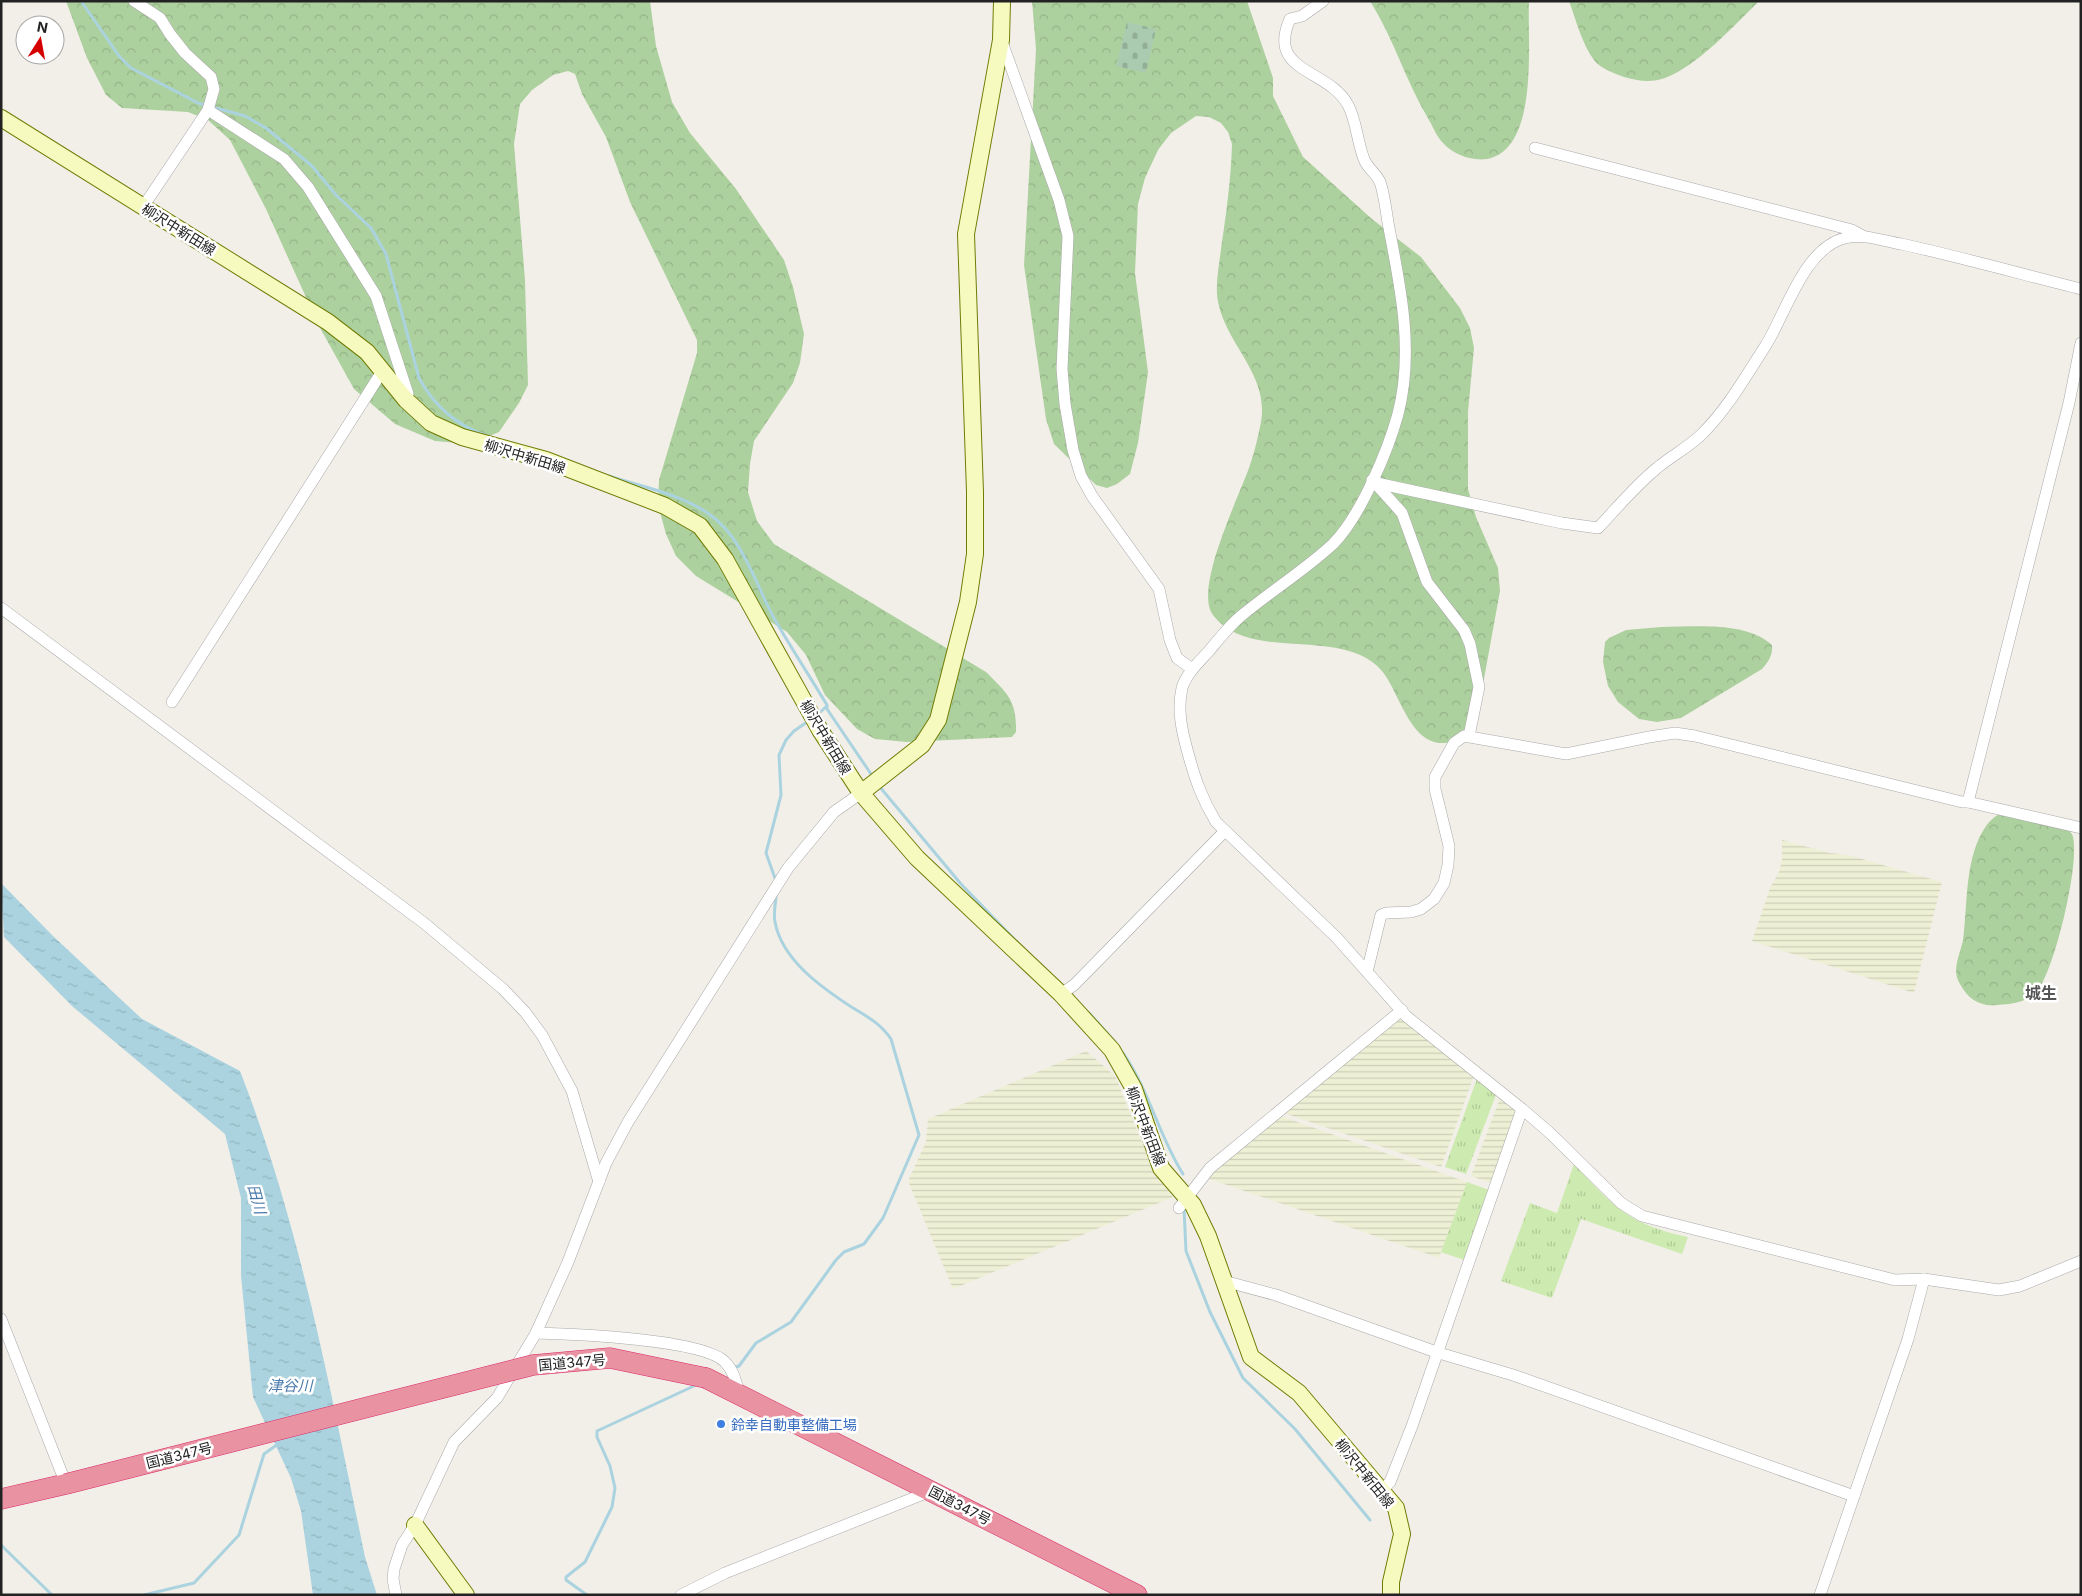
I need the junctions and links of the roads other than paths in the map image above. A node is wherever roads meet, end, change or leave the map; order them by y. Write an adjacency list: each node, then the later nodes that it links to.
1 (134, 1): 5 (street)
2 (1002, 1): 4 (main road)
3 (1323, 1): 14 (street)
4 (1001, 40): 16 (street); 19 (main road)
5 (208, 110): 8 (street); 13 (street)
6 (1, 118): 8 (main road, 柳沢中新田線)
7 (1535, 148): 9 (street)
8 (143, 207): 12 (main road, 柳沢中新田線)
9 (1864, 237): 10 (street); 14 (street)
10 (2081, 289)
11 (2081, 343): 20 (street)
12 (383, 370): 13 (main road, 柳沢中新田線); 17 (street)
13 (406, 400): 19 (main road, 柳沢中新田線)
14 (1372, 480): 16 (street); 18 (street)
15 (1, 608): 27 (street)
16 (1192, 669): 22 (street)
17 (172, 702)
18 (1469, 736): 20 (street); 23 (street)
19 (865, 789): 24 (main road, 柳沢中新田線); 27 (street)
20 (1968, 802): 21 (street)
21 (2081, 828)
22 (1225, 831): 23 (street); 24 (street)
23 (1367, 972): 25 (street)
24 (1061, 994): 28 (main road, 柳沢中新田線)
25 (1402, 1010): 26 (street); 28 (street)
26 (1522, 1110): 30 (street); 34 (street)
27 (599, 1182): 33 (street)
28 (1184, 1203): 31 (main road, 柳沢中新田線)
29 (2081, 1261): 30 (street)
30 (1924, 1280): 39 (street)
31 (1224, 1281): 34 (street); 38 (main road, 柳沢中新田線)
32 (1, 1320): 36 (street)
33 (536, 1333): 35 (street); 41 (street)
34 (1439, 1353): 38 (street); 39 (street)
35 (737, 1385): 36 (highway, 国道347号, bridge); 37 (highway, 国道347号)
36 (66, 1484): 40 (highway, 国道347号)
37 (932, 1490): 44 (street); 45 (highway, 国道347号)
38 (1381, 1492): 46 (main road, 柳沢中新田線)
39 (1854, 1496): 47 (street)
40 (1, 1498)
41 (415, 1525): 42 (street); 43 (main road)
42 (396, 1595)
43 (466, 1595)
44 (681, 1595)
45 (1137, 1595)
46 (1391, 1595)
47 (1820, 1595)

